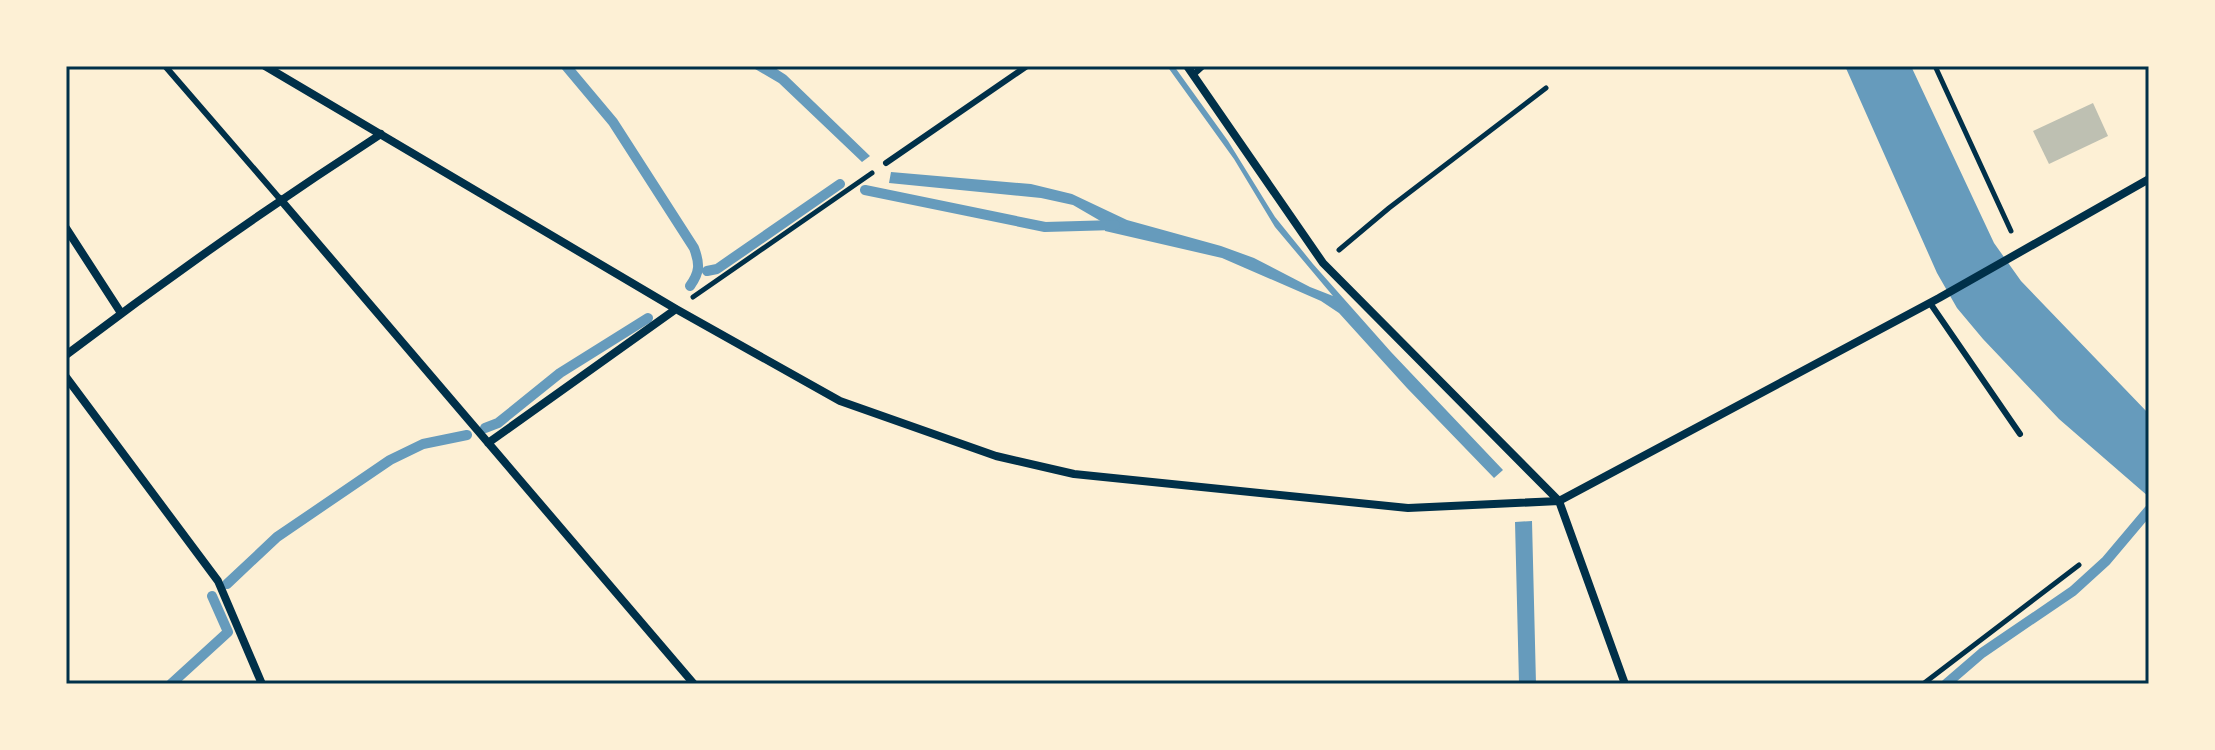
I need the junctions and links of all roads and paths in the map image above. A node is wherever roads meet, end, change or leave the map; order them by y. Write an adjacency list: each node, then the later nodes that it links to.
1 (165, 66): 12 (lane)
2 (265, 66): 9 (street)
3 (1027, 66): 10 (lane)
4 (1187, 66): 7 (street)
5 (1203, 66): 7 (lane)
6 (1935, 66): 14 (path)
7 (1193, 75): 15 (street)
8 (1546, 88): 15 (path)
9 (381, 134): 12 (street); 17 (street)
10 (886, 163): 17 (path)
11 (2149, 179): 16 (street)
12 (280, 199): 18 (street); 22 (street)
13 (66, 228): 18 (street)
14 (2011, 231)
15 (1323, 263): 23 (street)
16 (1930, 303): 21 (lane); 23 (street)
17 (676, 309): 22 (street); 23 (street)
18 (121, 313): 19 (street)
19 (66, 355)
20 (66, 377): 25 (street)
21 (2020, 434)
22 (488, 443): 26 (street)
23 (1559, 501): 27 (street)
24 (2079, 565): 28 (path)
25 (262, 684)
26 (694, 684)
27 (1625, 684)
28 (1923, 684)

